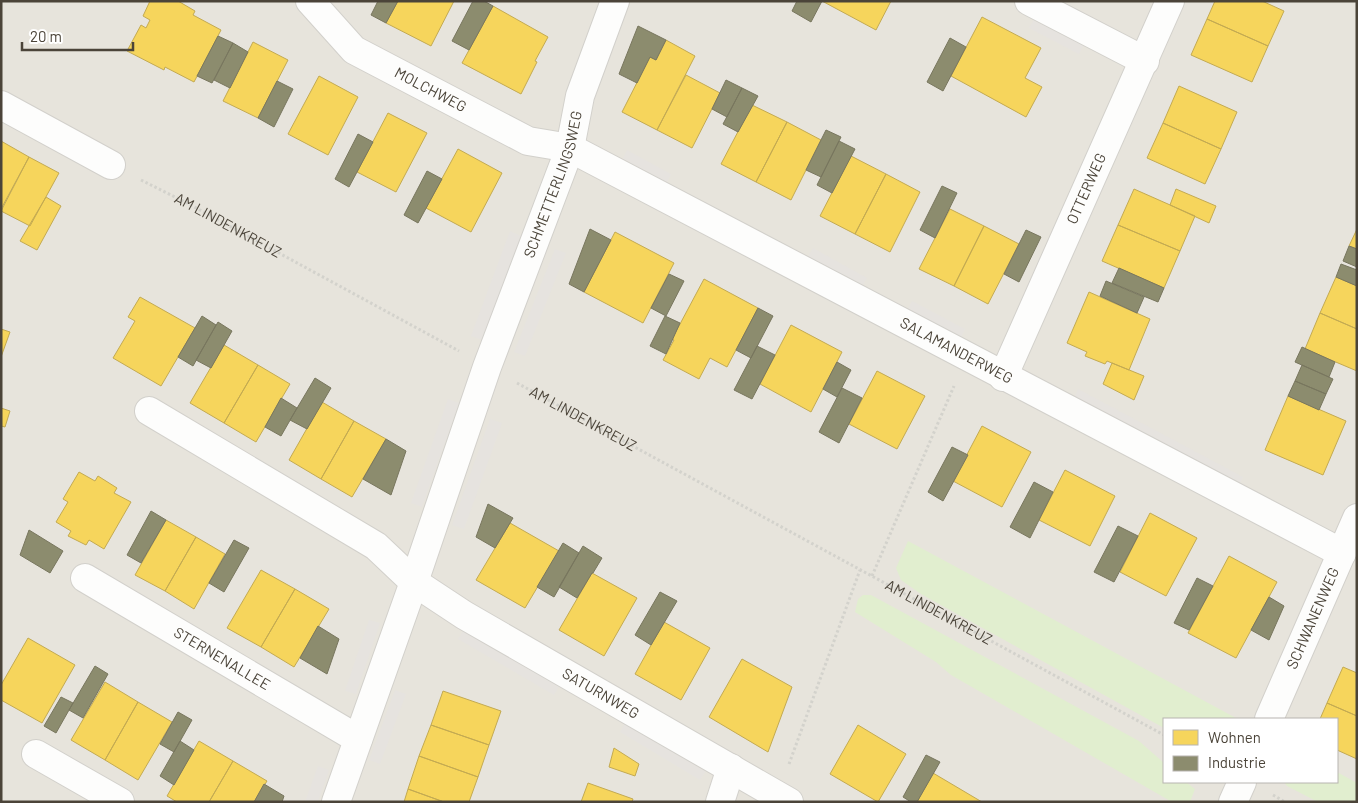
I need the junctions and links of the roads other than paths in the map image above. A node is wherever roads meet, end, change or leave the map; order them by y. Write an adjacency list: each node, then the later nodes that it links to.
1 (310, 1): 7 (street, MOLCHWEG)
2 (615, 1): 7 (street, SCHMETTERLINGSWEG)
3 (1029, 1): 5 (street)
4 (1170, 1): 5 (street, OTTERWEG)
5 (1145, 61): 9 (street, OTTERWEG)
6 (1, 105): 8 (street)
7 (570, 148): 9 (street, SALAMANDERWEG); 14 (street, SCHMETTERLINGSWEG)
8 (112, 165)
9 (1003, 377): 12 (street, SALAMANDERWEG)
10 (149, 411): 14 (street)
11 (1357, 518): 12 (street, SCHWANENWEG)
12 (1342, 553): 15 (street, SCHWANENWEG)
13 (85, 578): 16 (street, STERNENALLEE)
14 (414, 582): 16 (street); 18 (street, SATURNWEG)
15 (1269, 718)
16 (358, 739): 22 (street)
17 (36, 754): 21 (street)
18 (731, 768): 20 (street, SATURNWEG); 23 (street)
19 (1242, 783): 24 (street)
20 (783, 798)
21 (120, 802)
22 (336, 802)
23 (720, 802)
24 (1233, 802)

